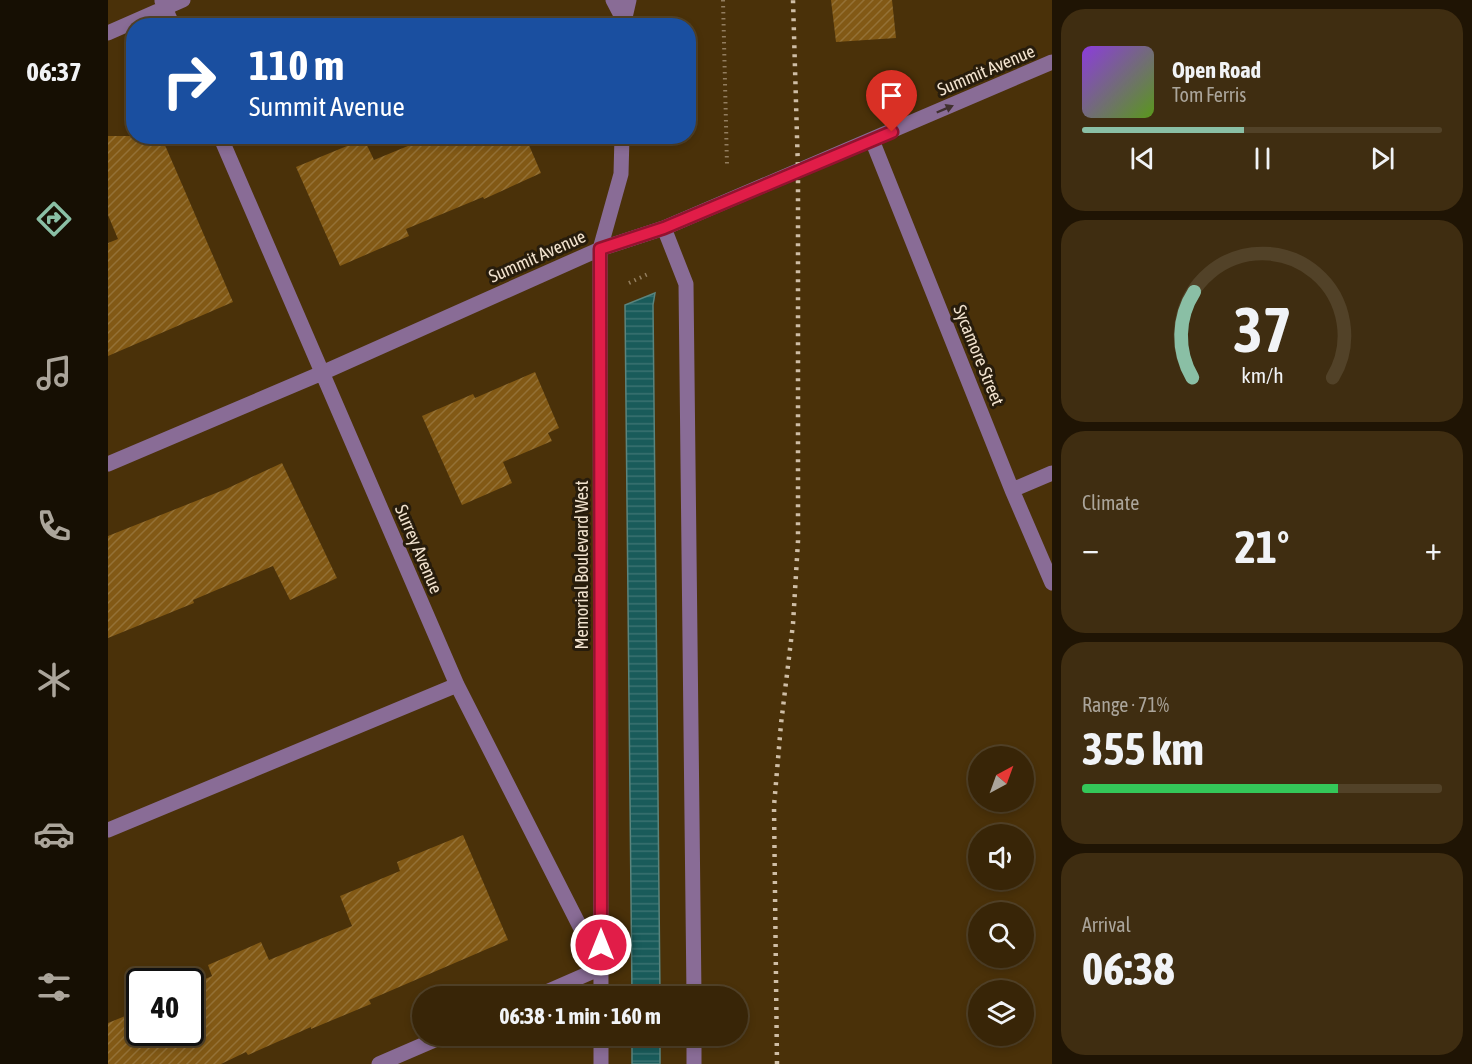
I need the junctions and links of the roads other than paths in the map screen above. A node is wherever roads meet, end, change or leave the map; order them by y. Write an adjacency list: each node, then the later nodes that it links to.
1 (183, 0): 4 (street)
2 (613, 0): 7 (street)
3 (629, 0): 8 (street)
4 (164, 4): 5 (street); 6 (street)
5 (137, 18)
6 (170, 18)
7 (621, 18)
8 (624, 18)
9 (126, 24): 10 (street)
10 (108, 33)
11 (1052, 63): 12 (street, Summit Avenue, one-way to 11)
12 (872, 140): 15 (street, Summit Avenue); 20 (street, Sycamore Street)
13 (223, 144): 17 (street, Surrey Avenue)
14 (622, 144): 16 (street, Memorial Boulevard West)
15 (664, 228): 16 (street, Summit Avenue); 27 (street)
16 (600, 249): 17 (street, Summit Avenue); 24 (street, Memorial Boulevard West)
17 (322, 373): 18 (street, Summit Avenue); 22 (street, Surrey Avenue)
18 (108, 464)
19 (1052, 473): 20 (street)
20 (1012, 490): 21 (street, Sycamore Street)
21 (1052, 583)
22 (457, 685): 23 (street); 24 (street, Surrey Avenue)
23 (108, 830)
24 (601, 968): 25 (street); 26 (street, Memorial Boulevard West)
25 (560, 986)
26 (601, 986)
27 (694, 986)
28 (421, 1046): 31 (street)
29 (601, 1046): 32 (street)
30 (694, 1046): 33 (street)
31 (379, 1064)
32 (602, 1064)
33 (694, 1064)

